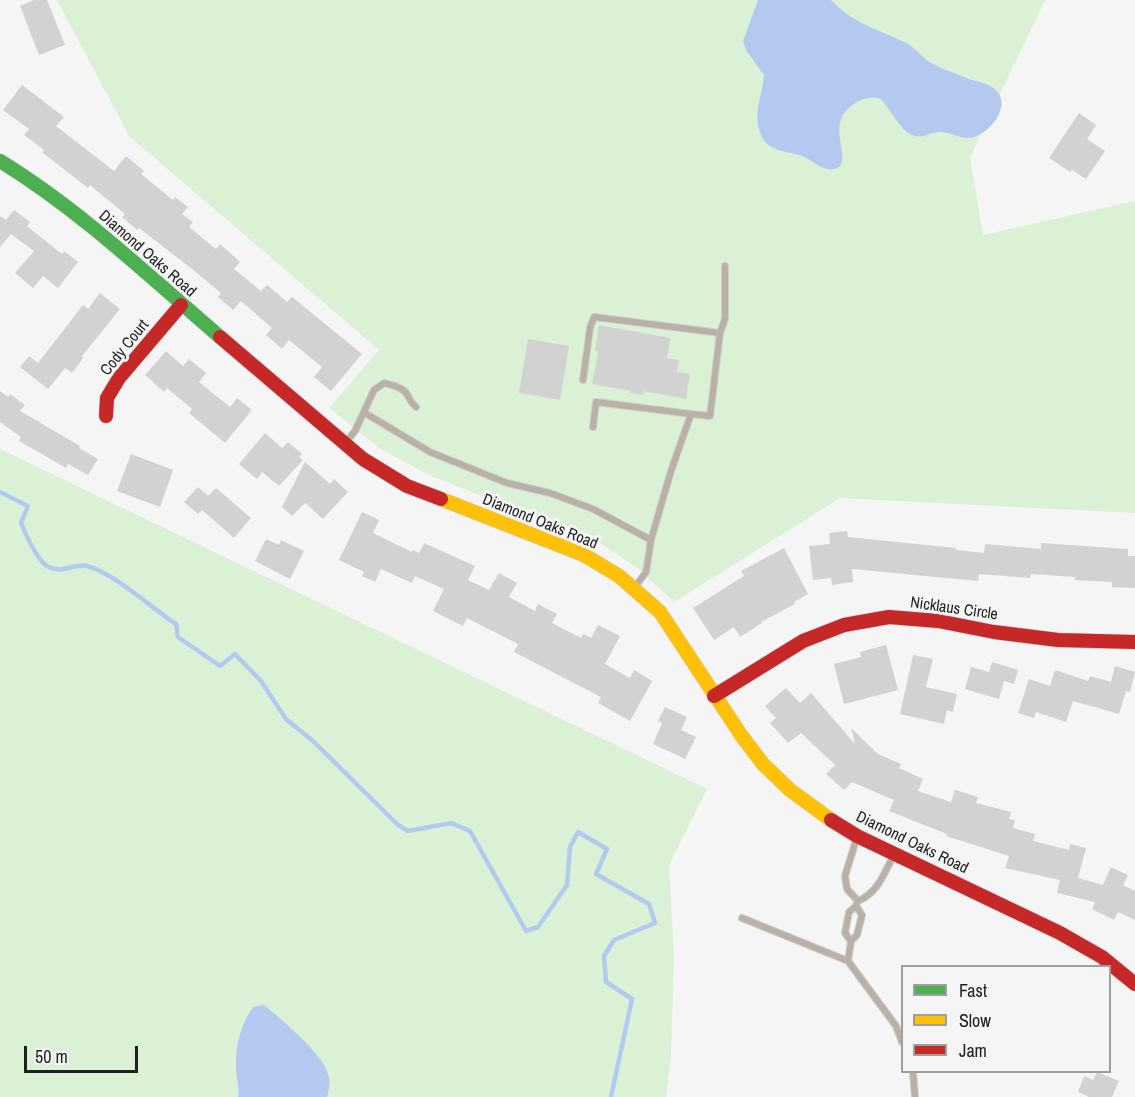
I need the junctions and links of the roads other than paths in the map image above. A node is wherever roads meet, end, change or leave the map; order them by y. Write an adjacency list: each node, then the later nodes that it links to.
1 (0, 161): 3 (street, Diamond Oaks Road)
2 (725, 266): 4 (lane)
3 (181, 305): 9 (street, Cody Court); 11 (street, Diamond Oaks Road)
4 (720, 333): 5 (lane); 8 (lane)
5 (584, 380)
6 (416, 407): 7 (lane)
7 (365, 414): 11 (lane); 12 (lane)
8 (691, 414): 10 (lane); 12 (lane)
9 (106, 416)
10 (593, 427)
11 (343, 444): 13 (street, Diamond Oaks Road)
12 (651, 540): 13 (lane)
13 (635, 588): 15 (street, Diamond Oaks Road)
14 (1135, 642): 15 (street, Nicklaus Circle)
15 (714, 696): 16 (street, Diamond Oaks Road)
16 (857, 836): 17 (street, Diamond Oaks Road); 18 (lane)
17 (894, 854): 18 (lane); 22 (street, Diamond Oaks Road)
18 (857, 903): 20 (lane); 20 (lane)
19 (742, 918): 21 (lane)
20 (851, 941): 21 (lane)
21 (848, 961): 23 (lane)
22 (1135, 984)
23 (901, 1037)
24 (913, 1073): 25 (lane)
25 (915, 1097)

